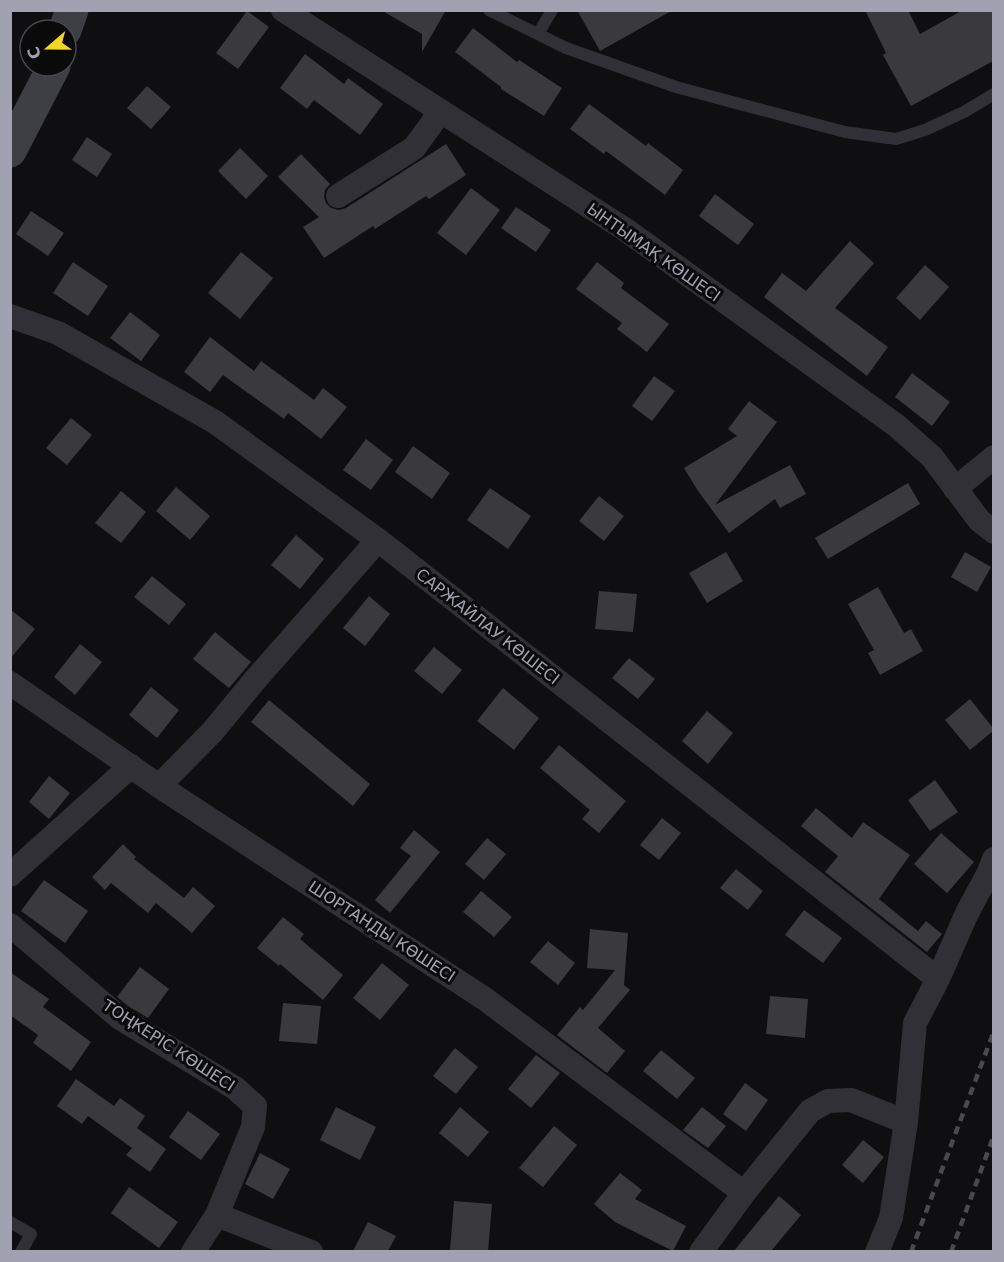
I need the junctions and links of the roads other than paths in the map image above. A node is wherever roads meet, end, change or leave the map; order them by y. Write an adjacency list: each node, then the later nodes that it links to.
1 (283, 10): 7 (street, ЫНТЫМАҚ КӨШЕСІ)
2 (489, 10): 4 (lane)
3 (552, 10): 4 (lane)
4 (538, 34): 6 (lane)
5 (48, 78): 8 (street)
6 (993, 94)
7 (441, 111): 9 (street); 12 (street, ЫНТЫМАҚ КӨШЕСІ)
8 (10, 151)
9 (338, 196)
10 (10, 316): 14 (street, САРЖАЙЛАУ КӨШЕСІ)
11 (993, 457): 12 (street)
12 (955, 489): 13 (street, ЫНТЫМАҚ КӨШЕСІ)
13 (993, 532)
14 (378, 540): 17 (street); 21 (street, САРЖАЙЛАУ КӨШЕСІ)
15 (10, 683): 16 (street, ШОРТАНДЫ КӨШЕСІ)
16 (131, 766): 17 (street, ШОРТАНДЫ КӨШЕСІ); 19 (street)
17 (159, 786): 23 (street, ШОРТАНДЫ КӨШЕСІ)
18 (993, 859): 21 (street)
19 (10, 876)
20 (10, 925): 24 (street, ТОҢКЕРIС КӨШЕСІ)
21 (938, 979): 22 (street)
22 (906, 1122): 23 (street); 30 (street)
23 (744, 1193): 29 (street)
24 (217, 1215): 27 (street); 28 (street)
25 (10, 1222): 26 (lane)
26 (21, 1251)
27 (193, 1251)
28 (311, 1251)
29 (701, 1251)
30 (878, 1251)

